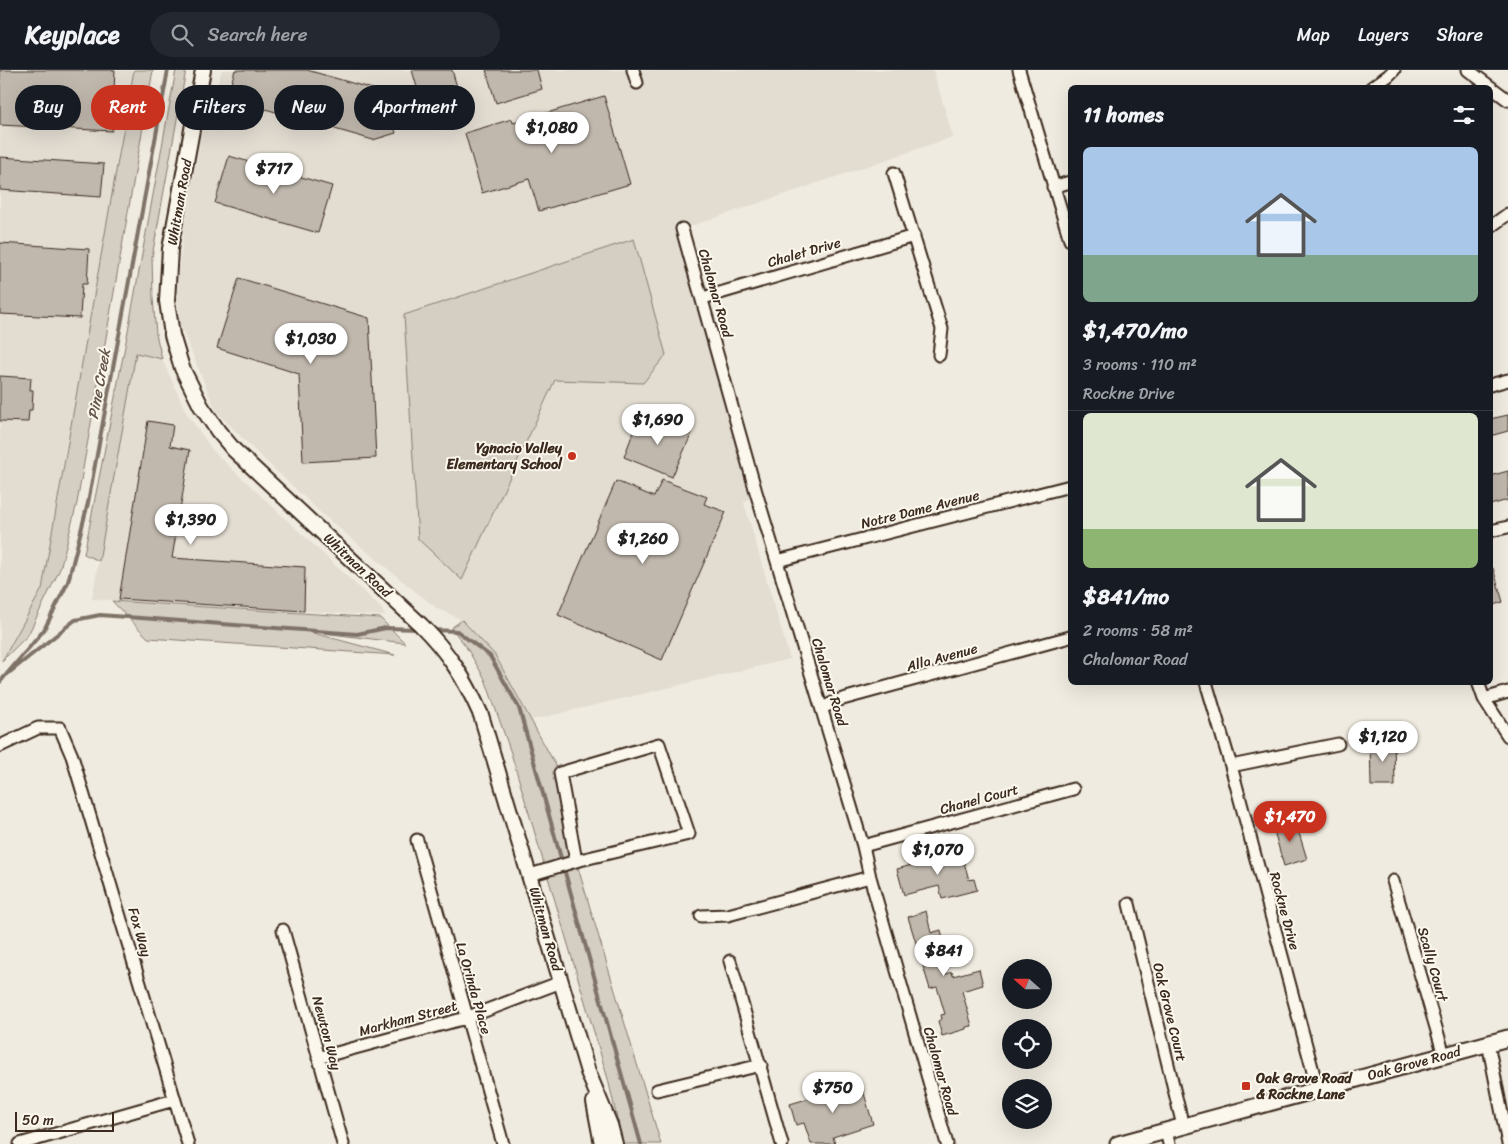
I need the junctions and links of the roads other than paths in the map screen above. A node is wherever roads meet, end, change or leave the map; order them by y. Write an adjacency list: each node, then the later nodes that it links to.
1 (202, 70): 41 (street, Whitman Road)
2 (633, 70): 6 (street)
3 (1019, 70): 13 (street)
4 (1394, 70): 7 (street)
5 (1468, 70): 8 (street)
6 (638, 83)
7 (1376, 85)
8 (1488, 85)
9 (1493, 89): 10 (street)
10 (1508, 100)
11 (894, 173): 18 (street)
12 (1068, 183): 13 (street)
13 (1053, 187): 17 (street)
14 (1508, 214): 15 (street)
15 (1493, 225)
16 (682, 229): 19 (street, Chalomar Road)
17 (1068, 234)
18 (914, 236): 19 (street, Chalet Drive); 20 (street)
19 (703, 298): 26 (street, Chalomar Road)
20 (939, 355)
21 (1508, 380): 22 (street)
22 (1493, 384)
23 (1068, 487): 26 (street, Notre Dame Avenue)
24 (1508, 527): 25 (street)
25 (1493, 530)
26 (777, 561): 32 (street, Chalomar Road)
27 (1068, 638): 32 (street, Alla Avenue)
28 (1207, 685): 36 (street, Rockne Drive)
29 (1479, 685): 31 (street)
30 (1508, 692): 31 (street)
31 (1484, 699): 33 (street)
32 (822, 708): 39 (street, Chalomar Road)
33 (1508, 736)
34 (1338, 744): 36 (street)
35 (0, 746): 58 (street, Fox Way)
36 (1231, 766): 57 (street, Rockne Drive)
37 (1073, 789): 39 (street, Chanel Court)
38 (417, 840): 49 (street, La Orinda Place)
39 (863, 846): 42 (street, Chalomar Road)
40 (576, 861): 40 (street); 41 (street)
41 (530, 875): 48 (street, Whitman Road)
42 (870, 877): 45 (street); 68 (street, Chalomar Road)
43 (1393, 881): 52 (street, Scally Court)
44 (1129, 904): 59 (street, Oak Grove Court)
45 (701, 916)
46 (283, 930): 53 (street, Newton Way)
47 (730, 961): 54 (street)
48 (561, 982): 49 (street, Markham Street); 55 (street, Whitman Road)
49 (466, 1018): 53 (street, Markham Street); 64 (street, La Orinda Place)
50 (1508, 1038): 51 (main road, Oak Grove Road)
51 (1488, 1044): 52 (main road, Oak Grove Road); 70 (street)
52 (1444, 1055): 57 (main road, Oak Grove Road)
53 (318, 1058): 63 (street, Newton Way)
54 (761, 1065): 56 (street); 67 (street)
55 (588, 1072): 65 (street, Whitman Road); 66 (street, Whitman Road)
56 (657, 1090)
57 (1318, 1090): 59 (main road, Oak Grove Road)
58 (174, 1100): 61 (street); 62 (street, Fox Way)
59 (1182, 1126): 60 (main road, Oak Grove Road)
60 (1168, 1137): 69 (main road, Oak Grove Road)
61 (20, 1144)
62 (188, 1144)
63 (343, 1144)
64 (503, 1144)
65 (602, 1144)
66 (614, 1144)
67 (782, 1144)
68 (947, 1144)
69 (1118, 1144)
70 (1508, 1144)

